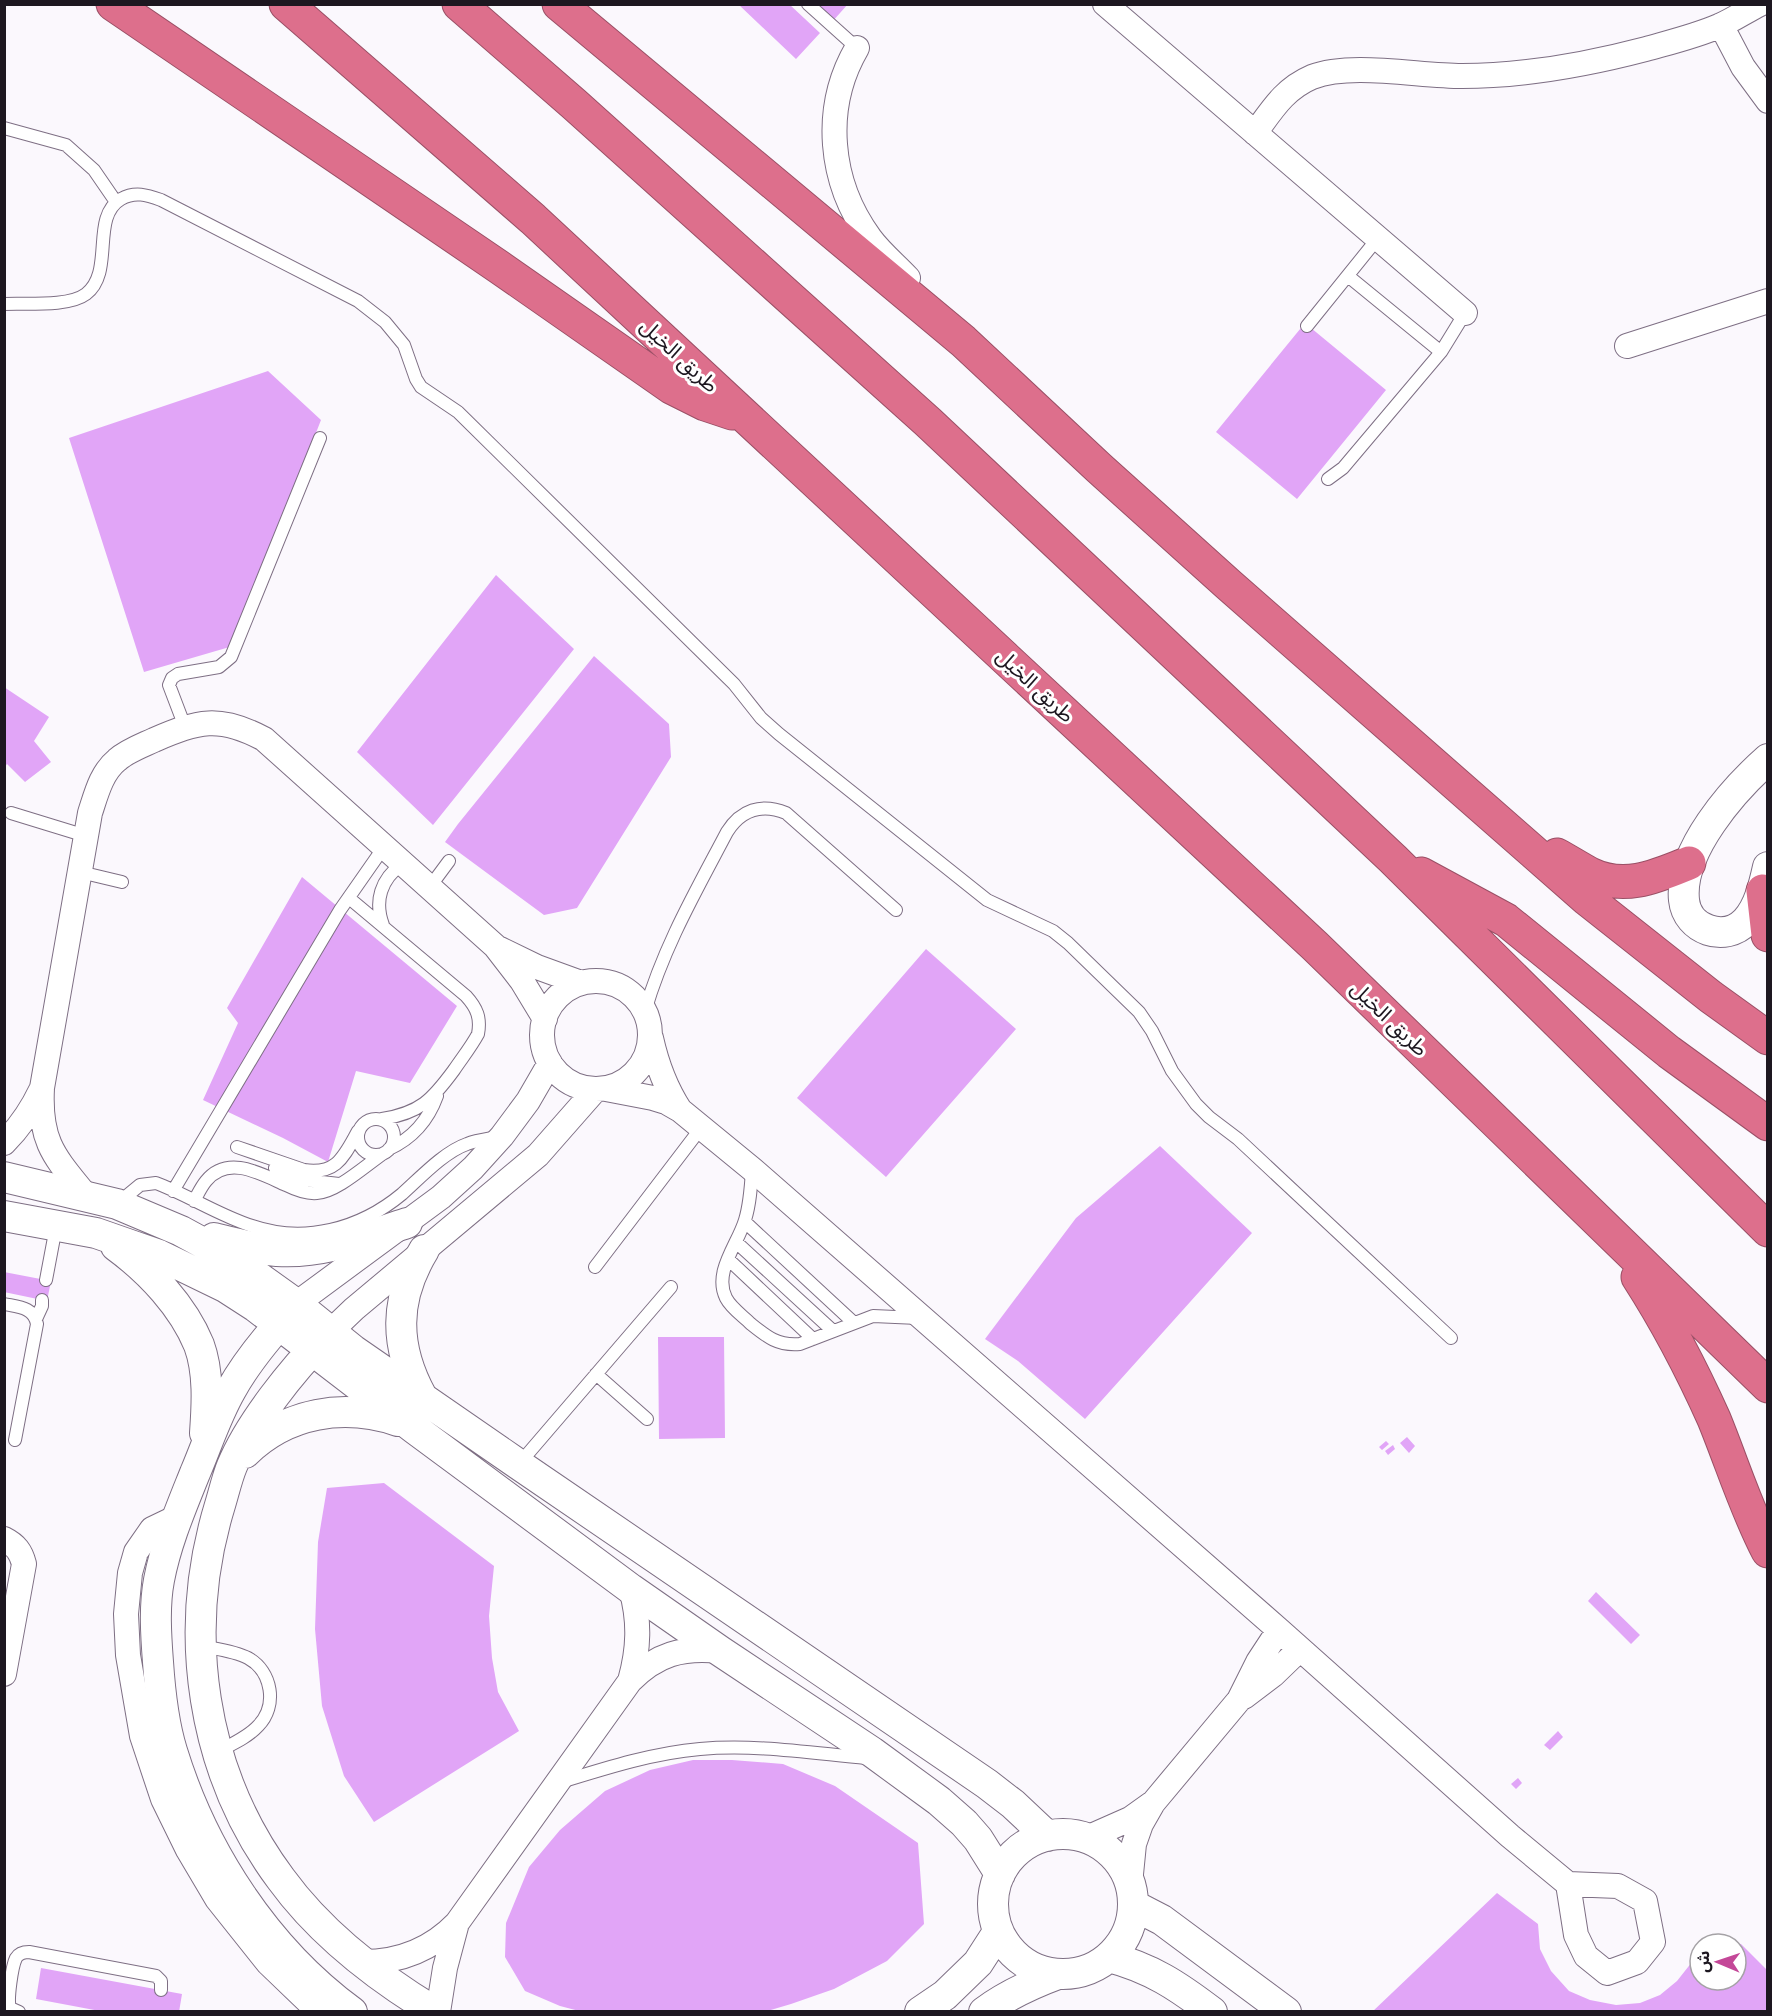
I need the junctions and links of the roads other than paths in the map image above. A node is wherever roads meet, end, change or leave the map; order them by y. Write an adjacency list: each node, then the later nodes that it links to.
1 (113, 4): 23 (highway)
2 (286, 4): 23 (highway, طريق الخيل)
3 (459, 4): 32 (highway)
4 (559, 4): 20 (highway)
5 (807, 4): 9 (lane)
6 (1105, 4): 12 (street)
7 (1760, 4): 8 (street)
8 (1721, 25): 10 (street); 12 (street)
9 (857, 48): 20 (street)
10 (1767, 101)
11 (4, 128): 13 (lane)
12 (1255, 133): 14 (street)
13 (116, 202): 17 (lane); 90 (lane)
14 (1378, 238): 15 (lane); 18 (street)
15 (1348, 276): 19 (lane); 22 (lane)
16 (1767, 302): 21 (street)
17 (4, 304)
18 (1465, 312): 22 (lane)
19 (1307, 326)
20 (963, 341): 30 (highway)
21 (1627, 346)
22 (1441, 352): 25 (lane)
23 (743, 416): 73 (highway, طريق الخيل)
24 (320, 438): 26 (lane)
25 (1328, 479)
26 (185, 727): 29 (street); 31 (street)
27 (1767, 759): 34 (street)
28 (11, 813): 29 (lane)
29 (86, 836): 36 (street)
30 (1516, 836): 34 (highway); 49 (highway)
31 (384, 847): 35 (street); 40 (lane)
32 (1393, 859): 56 (highway); 74 (highway)
33 (448, 861): 39 (lane)
34 (1689, 863): 37 (street)
35 (402, 864): 39 (street); 42 (lane)
36 (80, 872): 38 (lane); 51 (street)
37 (1765, 879): 43 (highway)
38 (122, 882)
39 (429, 888): 44 (street)
40 (349, 898): 42 (lane); 65 (lane)
41 (896, 910): 46 (lane)
42 (383, 927): 53 (lane)
43 (1767, 935)
44 (495, 946): 45 (street); 47 (street)
45 (581, 983): 46 (street); 47 (street)
46 (645, 1011): 48 (street)
47 (545, 1019): 50 (street)
48 (650, 1037): 52 (street); 54 (street)
49 (1767, 1038)
50 (550, 1063): 52 (street); 59 (street)
51 (42, 1088): 60 (street); 66 (street)
52 (601, 1089): 54 (street); 78 (street)
53 (438, 1093): 55 (lane); 61 (lane)
54 (680, 1110): 57 (street)
55 (382, 1119): 58 (lane); 61 (lane)
56 (1767, 1124)
57 (701, 1128): 62 (street); 80 (lane)
58 (358, 1131): 61 (lane); 64 (lane)
59 (502, 1136): 67 (lane); 71 (street)
60 (4, 1143)
61 (386, 1151): 64 (lane)
62 (752, 1169): 70 (lane); 87 (street)
63 (4, 1177): 66 (street)
64 (339, 1184): 67 (lane)
65 (173, 1191): 67 (lane); 68 (lane)
66 (87, 1197): 68 (street)
67 (194, 1201)
68 (117, 1204): 75 (street)
69 (4, 1216): 72 (street)
70 (745, 1222): 77 (lane); 88 (lane)
71 (407, 1223): 75 (street); 85 (street)
72 (56, 1225): 76 (street); 81 (lane)
73 (1602, 1226): 94 (highway, طريق الخيل); 104 (highway)
74 (1767, 1230)
75 (181, 1231): 85 (street)
76 (96, 1233): 85 (street); 99 (street)
77 (736, 1242): 79 (lane); 89 (lane)
78 (424, 1250): 92 (street); 95 (street)
79 (728, 1259): 91 (lane); 91 (lane)
80 (595, 1267)
81 (46, 1280)
82 (671, 1287): 93 (lane)
83 (42, 1300): 86 (lane)
84 (4, 1304): 86 (lane)
85 (287, 1314): 92 (street); 99 (street)
86 (36, 1318): 98 (lane)
87 (921, 1318): 88 (lane); 106 (street)
88 (854, 1323): 89 (lane)
89 (833, 1331): 91 (lane)
90 (1451, 1338)
91 (813, 1339)
92 (321, 1341): 95 (street); 97 (street); 101 (street)
93 (596, 1374): 96 (lane); 100 (lane)
94 (1767, 1386)
95 (422, 1396): 100 (street)
96 (647, 1419)
97 (415, 1429): 101 (street); 105 (street)
98 (15, 1440)
99 (201, 1460): 102 (street)
100 (518, 1464): 117 (street)
101 (232, 1465): 107 (street)
102 (177, 1517): 129 (street); 130 (street)
103 (4, 1539): 110 (street)
104 (1767, 1551)
105 (632, 1589): 109 (street); 111 (street)
106 (1279, 1630): 108 (street); 112 (street)
107 (201, 1645): 113 (street); 113 (lane)
108 (1300, 1649): 112 (street); 120 (street)
109 (720, 1651): 111 (street); 114 (street)
110 (4, 1674)
111 (630, 1681): 115 (street)
112 (1239, 1700): 116 (street)
113 (218, 1752): 125 (street)
114 (881, 1759): 115 (lane); 119 (street)
115 (557, 1784): 122 (street)
116 (1153, 1803): 118 (street); 121 (street)
117 (1047, 1836): 118 (street); 119 (street)
118 (1087, 1838): 121 (street)
119 (1000, 1874): 123 (street)
120 (1568, 1884)
121 (1131, 1894): 124 (street); 135 (street)
122 (457, 1923): 125 (street); 131 (street)
123 (998, 1932): 126 (street); 132 (street)
124 (1109, 1957): 126 (street); 134 (street)
125 (363, 1962): 131 (street)
126 (1058, 1974): 133 (street)
127 (161, 1990): 128 (lane)
128 (19, 2012)
129 (318, 2012)
130 (352, 2012)
131 (436, 2012)
132 (920, 2012)
133 (984, 2012)
134 (1212, 2012)
135 (1286, 2012)

